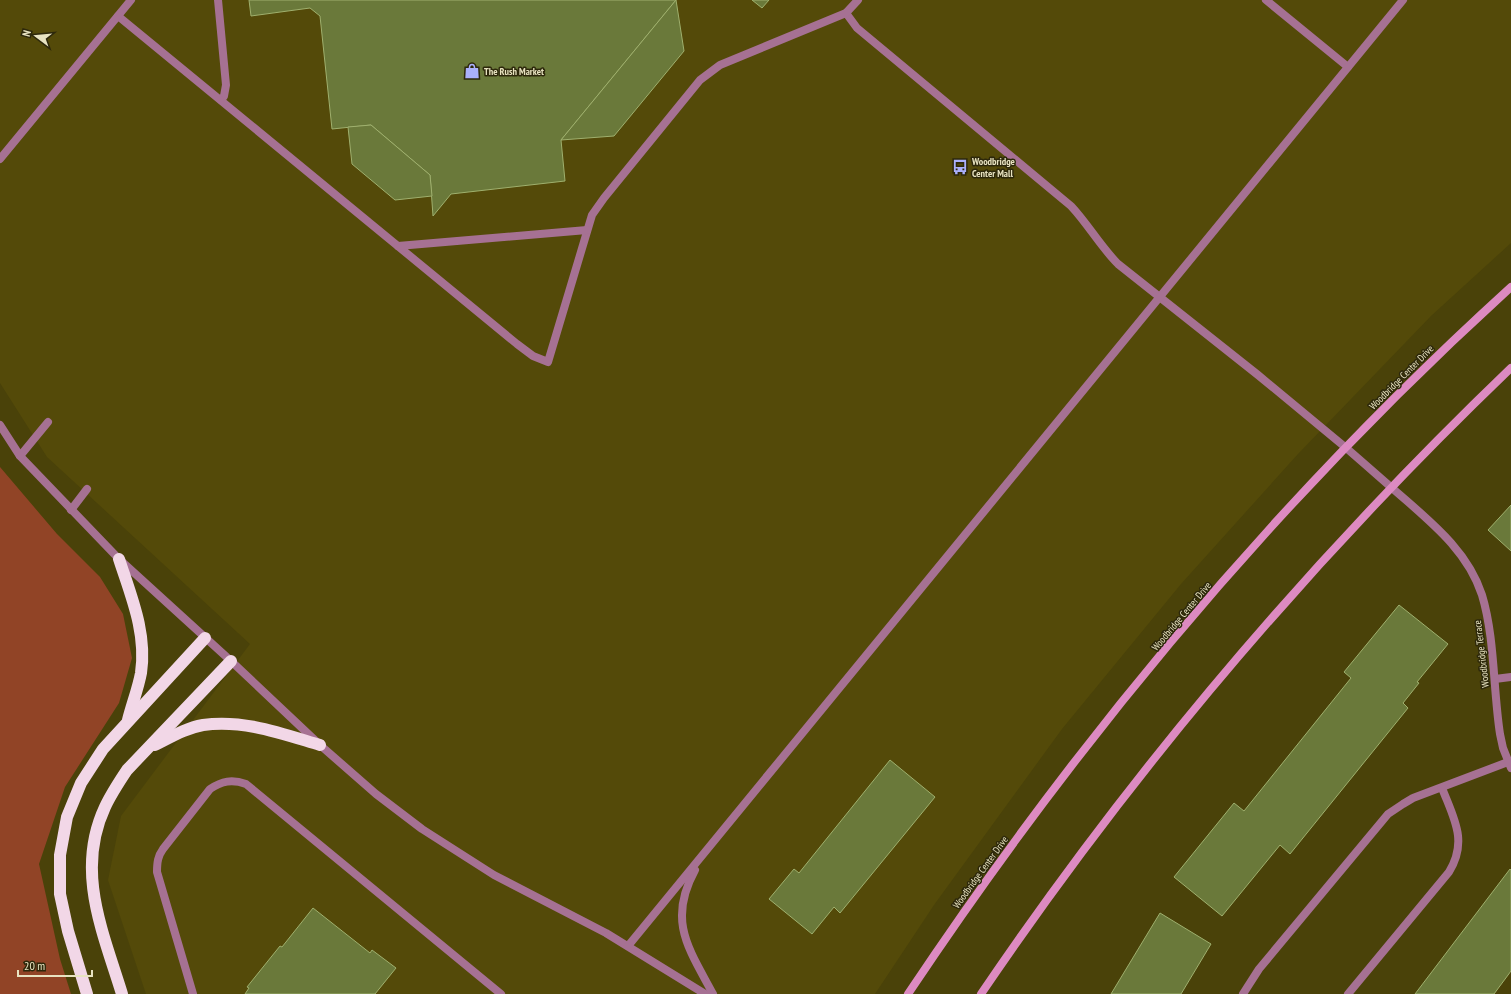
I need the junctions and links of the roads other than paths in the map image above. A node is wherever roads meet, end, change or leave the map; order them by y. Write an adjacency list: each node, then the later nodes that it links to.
1 (131, 0): 7 (street)
2 (218, 0): 9 (street)
3 (858, 0): 6 (street)
4 (1266, 0): 8 (street)
5 (1403, 0): 8 (street)
6 (846, 13): 11 (street); 14 (street, Woodbridge Terrace)
7 (118, 16): 9 (street); 10 (street)
8 (1348, 68): 14 (street)
9 (221, 100): 12 (street)
10 (0, 159)
11 (587, 230): 12 (street); 12 (street)
12 (398, 246)
13 (1511, 288): 18 (street, Woodbridge Center Drive)
14 (1159, 298): 18 (street, Woodbridge Terrace); 33 (street)
15 (1511, 368): 20 (street)
16 (48, 422): 19 (street)
17 (0, 425): 19 (street)
18 (1345, 448): 20 (street, Woodbridge Terrace); 41 (street, Woodbridge Center Drive)
19 (20, 456): 22 (street)
20 (1391, 488): 27 (street, Woodbridge Terrace); 42 (street)
21 (87, 489): 22 (street)
22 (71, 510): 23 (street)
23 (119, 559): 24 (street); 28 (highway)
24 (206, 638): 25 (street); 28 (highway)
25 (231, 661): 29 (street); 30 (highway)
26 (1511, 677): 27 (street)
27 (1494, 679): 31 (street, Woodbridge Terrace)
28 (127, 723): 35 (highway)
29 (320, 745): 30 (highway); 34 (street)
30 (146, 750): 36 (highway)
31 (1509, 765): 32 (street)
32 (1442, 788): 43 (street); 44 (street)
33 (707, 849): 34 (street); 40 (street)
34 (628, 946): 39 (street)
35 (87, 994)
36 (122, 994)
37 (193, 994): 38 (street)
38 (501, 994)
39 (705, 994)
40 (713, 994)
41 (908, 994)
42 (980, 994)
43 (1243, 994)
44 (1348, 994)

